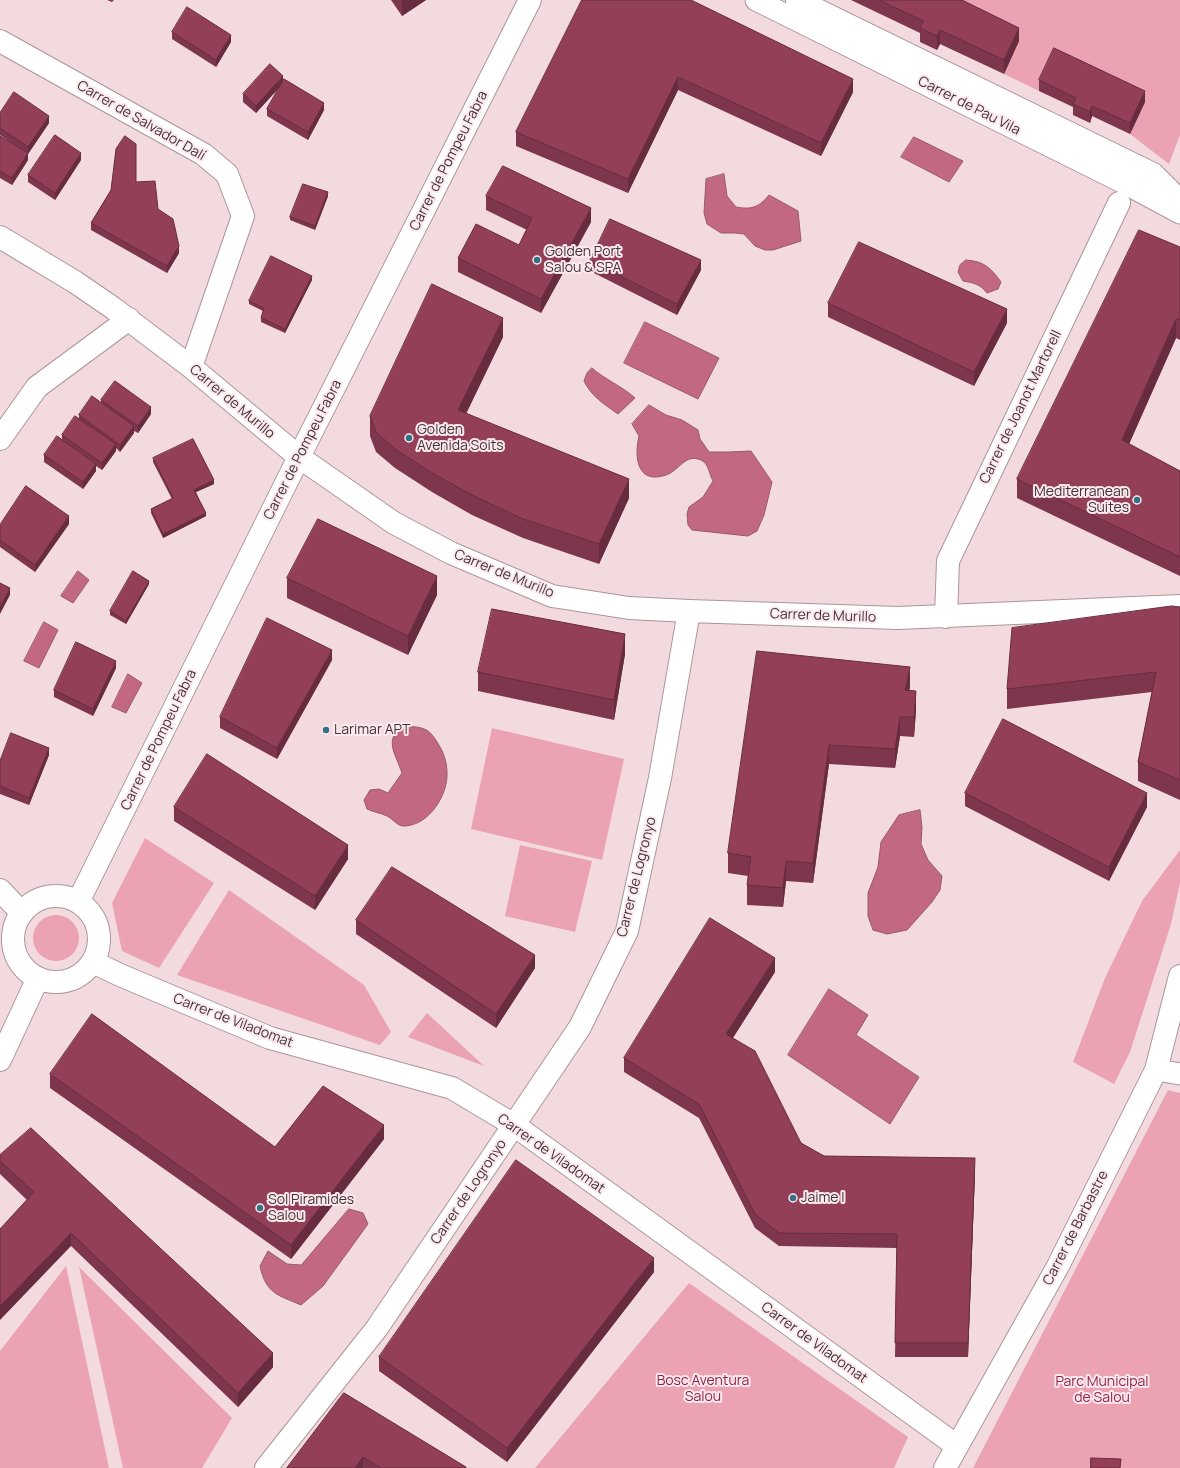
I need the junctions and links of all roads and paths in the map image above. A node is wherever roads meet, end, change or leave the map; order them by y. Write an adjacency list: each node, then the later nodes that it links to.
1 (530, 0): 12 (street, Carrer de Pompeu Fabra)
2 (756, 0): 7 (street, Carrer de Pau Vila)
3 (798, 0): 5 (street)
4 (0, 41): 10 (street, Carrer de Salvador Dalí)
5 (1180, 201)
6 (1119, 203): 15 (street, Carrer de Joanot Martorell)
7 (1180, 213)
8 (0, 237): 9 (street, Carrer de Murillo)
9 (129, 320): 10 (street, Carrer de Murillo); 11 (street)
10 (191, 367): 12 (street, Carrer de Murillo)
11 (0, 439)
12 (299, 457): 14 (street, Carrer de Murillo); 17 (street, Carrer de Pompeu Fabra)
13 (1180, 606): 15 (street, Carrer de Murillo)
14 (689, 612): 15 (street, Carrer de Murillo); 25 (street, Carrer de Logronyo)
15 (946, 617)
16 (0, 890): 18 (street)
17 (78, 902): 18 (street); 19 (street)
18 (22, 913): 21 (street)
19 (93, 962): 21 (street); 25 (street, Carrer de Viladomat)
20 (1180, 976): 23 (street, Carrer de Barbastre)
21 (38, 978): 22 (street)
22 (0, 1060)
23 (1156, 1070): 24 (street); 26 (street, Carrer de Barbastre)
24 (1180, 1074)
25 (514, 1125): 26 (street, Carrer de Viladomat); 27 (street, Carrer de Logronyo)
26 (957, 1446): 28 (street, Carrer de Barbastre)
27 (266, 1468)
28 (945, 1468)

